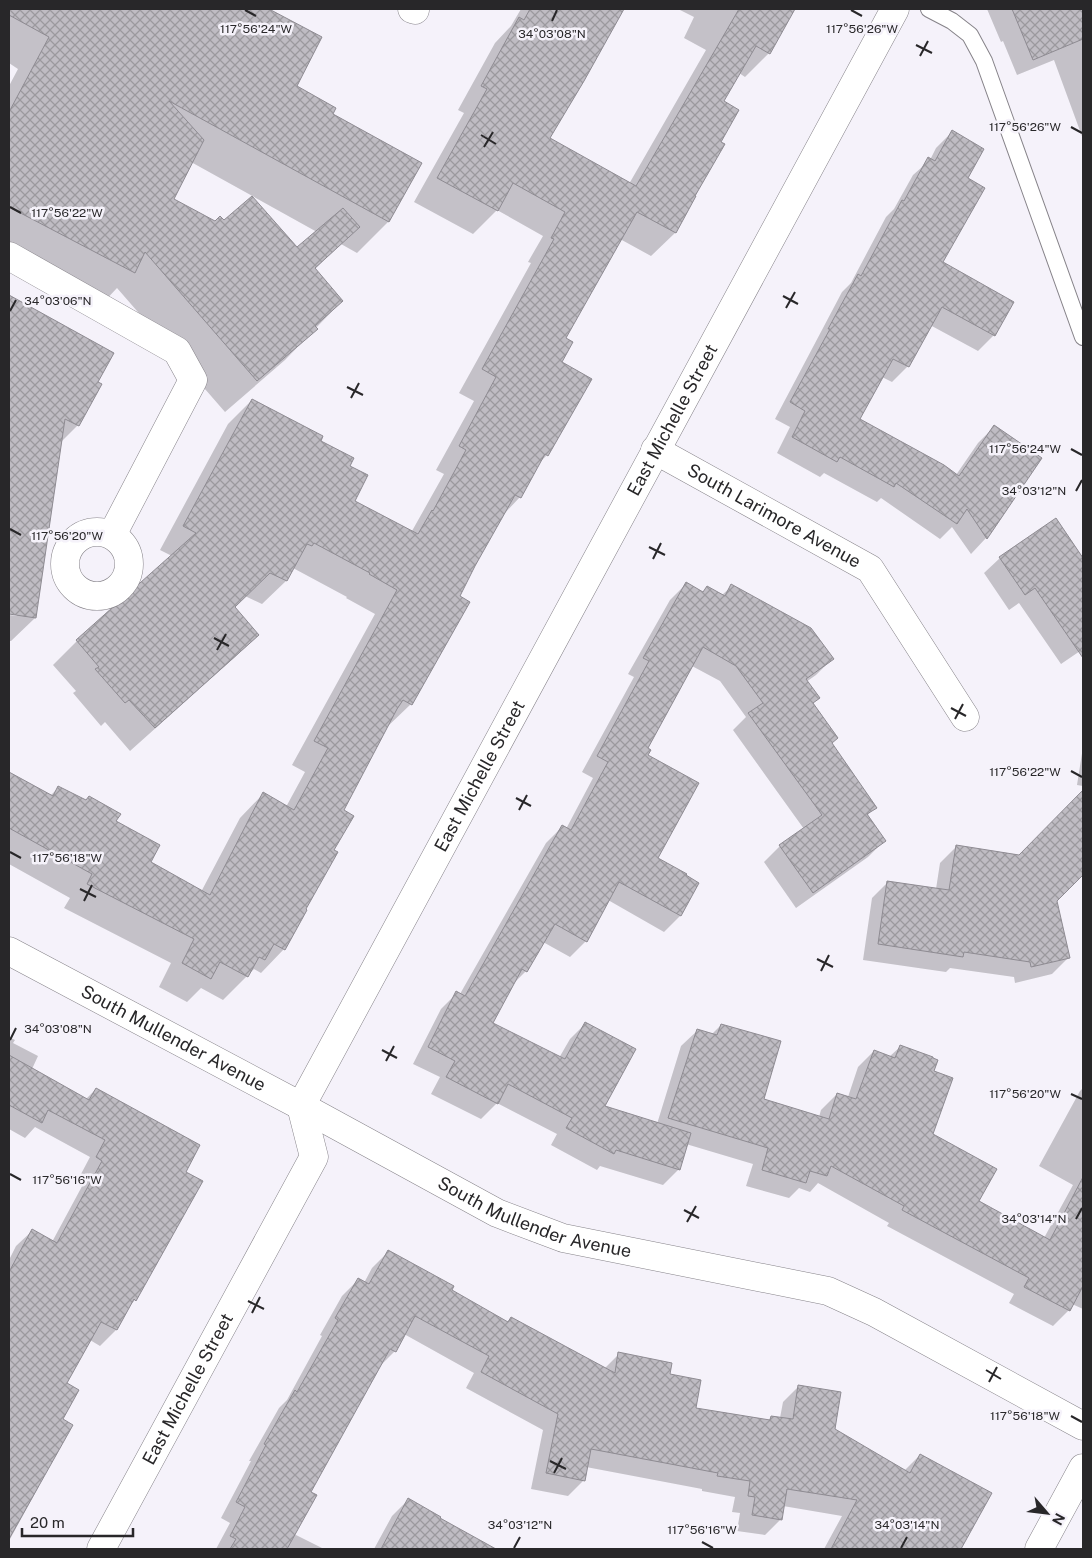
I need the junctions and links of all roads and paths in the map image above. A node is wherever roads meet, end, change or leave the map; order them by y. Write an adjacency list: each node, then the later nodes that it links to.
1 (895, 9): 5 (street, East Michelle Street)
2 (930, 9): 4 (lane)
3 (9, 256): 6 (street)
4 (1083, 337)
5 (655, 450): 7 (street, South Larimore Avenue); 9 (street, East Michelle Street)
6 (112, 535)
7 (965, 717)
8 (9, 951): 9 (street, South Mullender Avenue)
9 (301, 1106): 10 (street, South Mullender Avenue); 12 (street, East Michelle Street)
10 (1083, 1426)
11 (1083, 1468): 13 (street)
12 (101, 1549)
13 (1039, 1549)

